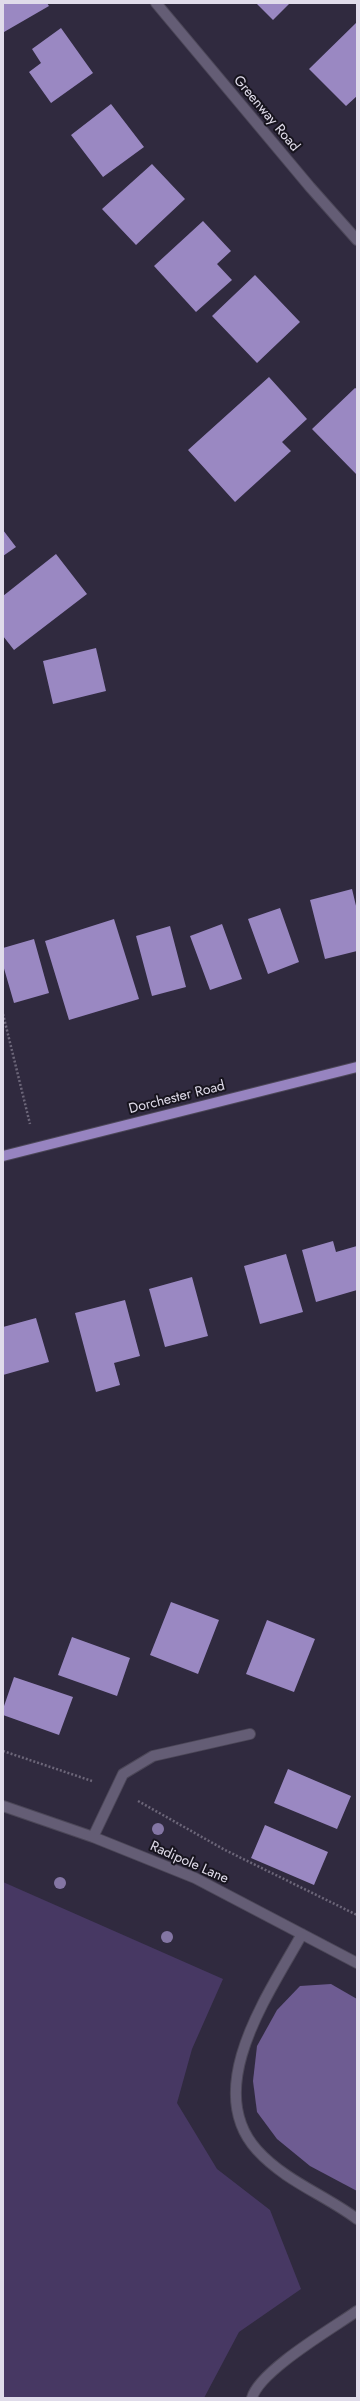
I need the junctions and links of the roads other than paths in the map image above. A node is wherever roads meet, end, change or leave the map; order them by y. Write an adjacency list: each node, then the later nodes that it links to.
1 (156, 3): 2 (street, Greenway Road)
2 (357, 240)
3 (357, 1067): 4 (main road, Dorchester Road)
4 (3, 1156)
5 (250, 1734): 7 (street)
6 (3, 1806): 7 (street, Radipole Lane)
7 (93, 1837): 8 (street, Radipole Lane)
8 (302, 1934): 9 (street, Radipole Lane); 10 (street)
9 (357, 1963)
10 (357, 2219)
11 (357, 2311): 12 (street)
12 (252, 2398)

